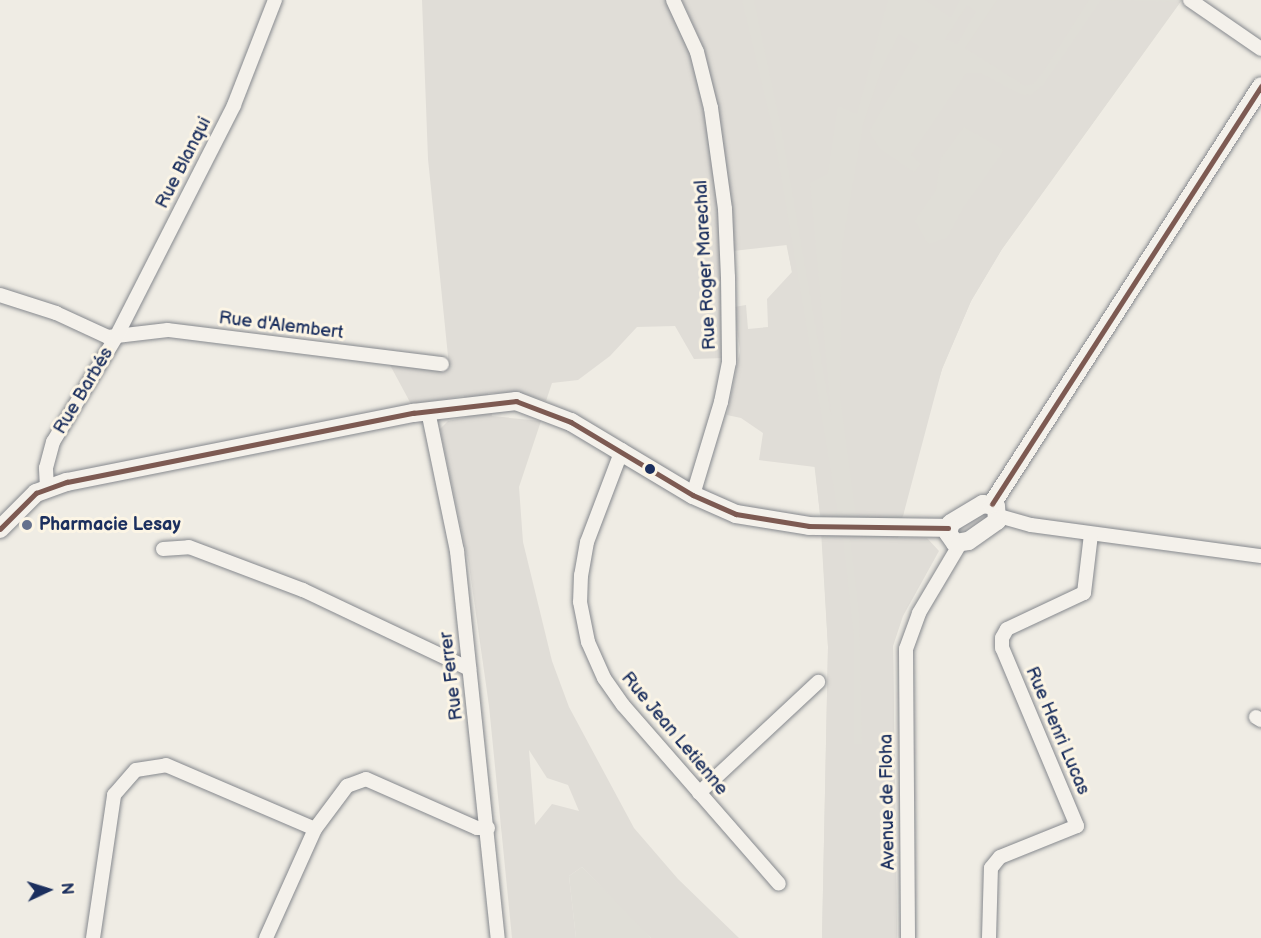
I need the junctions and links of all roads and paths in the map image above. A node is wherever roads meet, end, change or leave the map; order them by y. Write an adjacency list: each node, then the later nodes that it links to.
1 (274, 0): 7 (street, Rue Blanqui)
2 (673, 0): 12 (street, Rue Roger Marechal)
3 (1190, 0): 4 (street)
4 (1261, 49)
5 (1261, 86): 13 (street)
6 (0, 294): 7 (street)
7 (116, 337): 8 (street, Rue d'Alembert); 11 (street, Rue Barbés)
8 (442, 364)
9 (428, 411): 10 (street); 11 (street); 20 (street, Rue Ferrer)
10 (621, 450): 12 (street); 22 (street, Rue Jean Letienne)
11 (47, 488): 15 (street)
12 (693, 495): 14 (street)
13 (995, 510): 14 (street); 16 (street); 17 (street)
14 (948, 528): 17 (street)
15 (0, 529)
16 (1091, 534): 19 (street); 30 (street, Rue Henri Lucas)
17 (960, 544): 29 (street, Avenue de Floha)
18 (163, 549): 20 (street)
19 (1261, 556)
20 (469, 669): 23 (street, Rue Ferrer)
21 (818, 682): 22 (street)
22 (699, 793): 25 (street, Rue Jean Letienne)
23 (488, 828): 24 (street); 28 (street, Rue Ferrer)
24 (315, 829): 26 (street); 27 (street)
25 (779, 884)
26 (93, 938)
27 (266, 938)
28 (498, 938)
29 (908, 938)
30 (989, 938)

